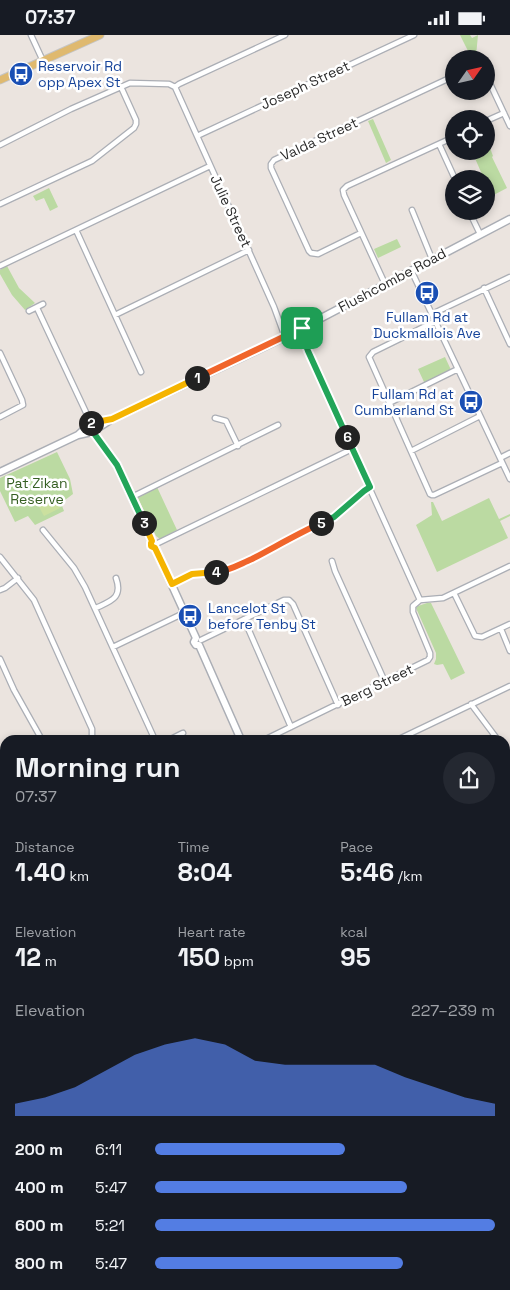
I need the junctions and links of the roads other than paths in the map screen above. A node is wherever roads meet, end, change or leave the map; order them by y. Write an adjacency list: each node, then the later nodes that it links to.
1 (31, 35): 5 (street)
2 (285, 35): 9 (street)
3 (414, 35): 14 (street, Joseph Street)
4 (94, 36): 5 (main road)
5 (43, 61): 6 (main road)
6 (0, 80)
7 (445, 81): 25 (street, Valda Street)
8 (121, 87): 9 (street); 17 (street); 20 (street)
9 (175, 87): 14 (street, Julie Street)
10 (495, 94): 11 (street)
11 (504, 113): 12 (street); 13 (street)
12 (495, 117)
13 (510, 126)
14 (197, 136): 18 (street, Julie Street)
15 (445, 141): 16 (street)
16 (439, 143): 19 (street); 25 (street)
17 (0, 145)
18 (210, 166): 24 (street); 27 (street, Julie Street)
19 (451, 170)
20 (0, 204)
21 (412, 210): 28 (street)
22 (510, 219): 26 (street, Flushcombe Road)
23 (473, 220): 26 (street)
24 (76, 230): 29 (street); 38 (street)
25 (361, 233): 32 (street)
26 (480, 234): 28 (street, Flushcombe Road)
27 (249, 250): 38 (street); 43 (street, Julie Street)
28 (432, 259): 30 (street, Flushcombe Road)
29 (0, 266)
30 (412, 270): 32 (street, Flushcombe Road); 37 (street)
31 (510, 277): 33 (street)
32 (385, 284): 40 (street, Flushcombe Road)
33 (484, 288): 37 (street); 42 (street)
34 (43, 305): 35 (street)
35 (36, 308): 36 (street); 54 (street)
36 (29, 311)
37 (432, 313): 39 (street)
38 (115, 315): 48 (street)
39 (436, 321): 47 (street); 49 (street)
40 (302, 328): 41 (street, Flushcombe Road); 44 (street)
41 (294, 332): 43 (street, Flushcombe Road); 44 (street)
42 (508, 336): 45 (street)
43 (285, 337): 54 (street, Flushcombe Road)
44 (303, 337): 56 (street)
45 (510, 344)
46 (0, 353): 51 (street)
47 (458, 369): 49 (street); 50 (street)
48 (141, 372)
49 (389, 403): 57 (street)
50 (480, 416): 57 (street); 59 (street)
51 (0, 417)
52 (215, 418): 55 (street)
53 (278, 425): 55 (street)
54 (94, 427): 60 (street, Flushcombe Road); 63 (street)
55 (238, 446): 63 (street)
56 (352, 449): 62 (street); 65 (street)
57 (411, 451): 59 (street)
58 (510, 453): 59 (street)
59 (501, 461): 61 (street)
60 (0, 472)
61 (510, 479)
62 (370, 487): 71 (street); 74 (street)
63 (132, 497): 65 (street)
64 (43, 531): 75 (street)
65 (155, 544): 71 (street)
66 (0, 557): 69 (street)
67 (332, 561): 84 (street)
68 (510, 566): 73 (street)
69 (18, 578): 72 (street); 91 (street)
70 (116, 578): 75 (street)
71 (172, 584): 76 (street)
72 (0, 590)
73 (454, 593): 74 (street); 79 (street)
74 (420, 600): 84 (street, Berg Street)
75 (96, 608): 81 (street)
76 (184, 613): 80 (street); 81 (street)
77 (244, 619): 80 (street); 87 (street); 88 (street)
78 (510, 625): 79 (street)
79 (500, 629): 82 (street)
80 (199, 641): 94 (street)
81 (113, 647): 92 (street)
82 (510, 651)
83 (0, 661): 90 (street)
84 (384, 682): 87 (street, Berg Street)
85 (510, 686): 86 (street)
86 (471, 704): 96 (street); 97 (street)
87 (338, 705): 88 (street, Berg Street)
88 (292, 727): 95 (street, Berg Street)
89 (183, 733): 93 (street)
90 (39, 735)
91 (92, 735)
92 (153, 735)
93 (179, 735)
94 (239, 735)
95 (275, 735)
96 (407, 735)
97 (494, 735)

